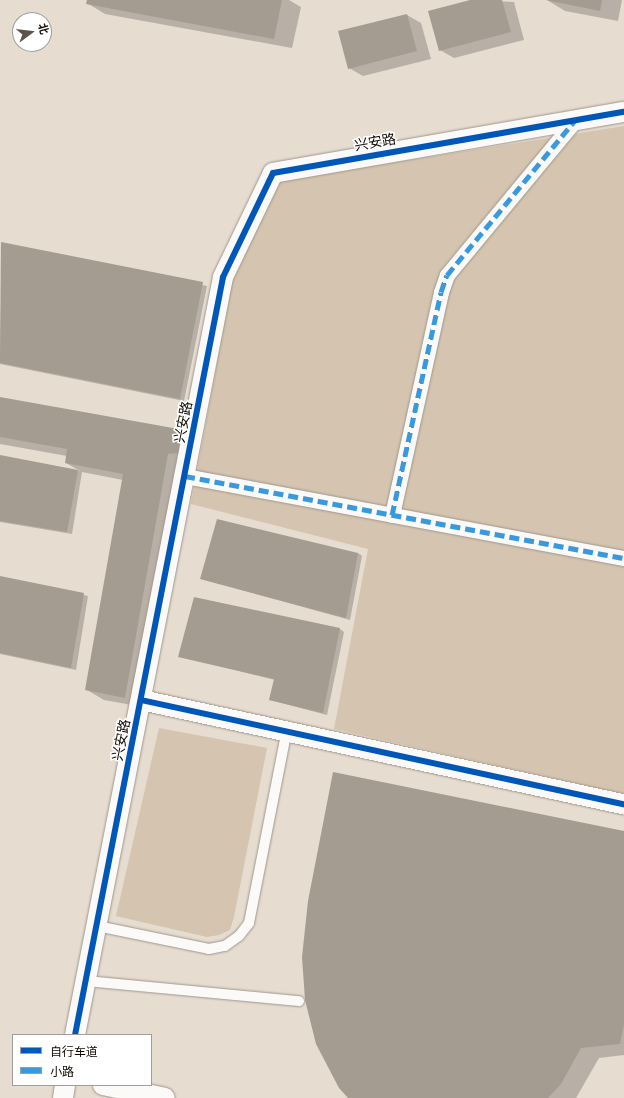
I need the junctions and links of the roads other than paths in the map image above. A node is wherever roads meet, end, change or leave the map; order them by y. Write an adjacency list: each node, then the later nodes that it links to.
1 (624, 112): 2 (street, 兴安路)
2 (575, 120): 3 (street, 兴安路); 4 (street)
3 (185, 476): 4 (street); 6 (street, 兴安路)
4 (392, 515): 5 (street)
5 (624, 558)
6 (141, 700): 7 (street); 9 (street, 兴安路)
7 (287, 730): 8 (street); 9 (lane)
8 (624, 804)
9 (97, 926): 10 (street, 兴安路)
10 (86, 981): 11 (lane); 12 (street, 兴安路)
11 (299, 1001)
12 (75, 1034)
13 (65, 1086): 15 (street)
14 (108, 1086): 16 (street)
15 (63, 1098)
16 (165, 1098)

